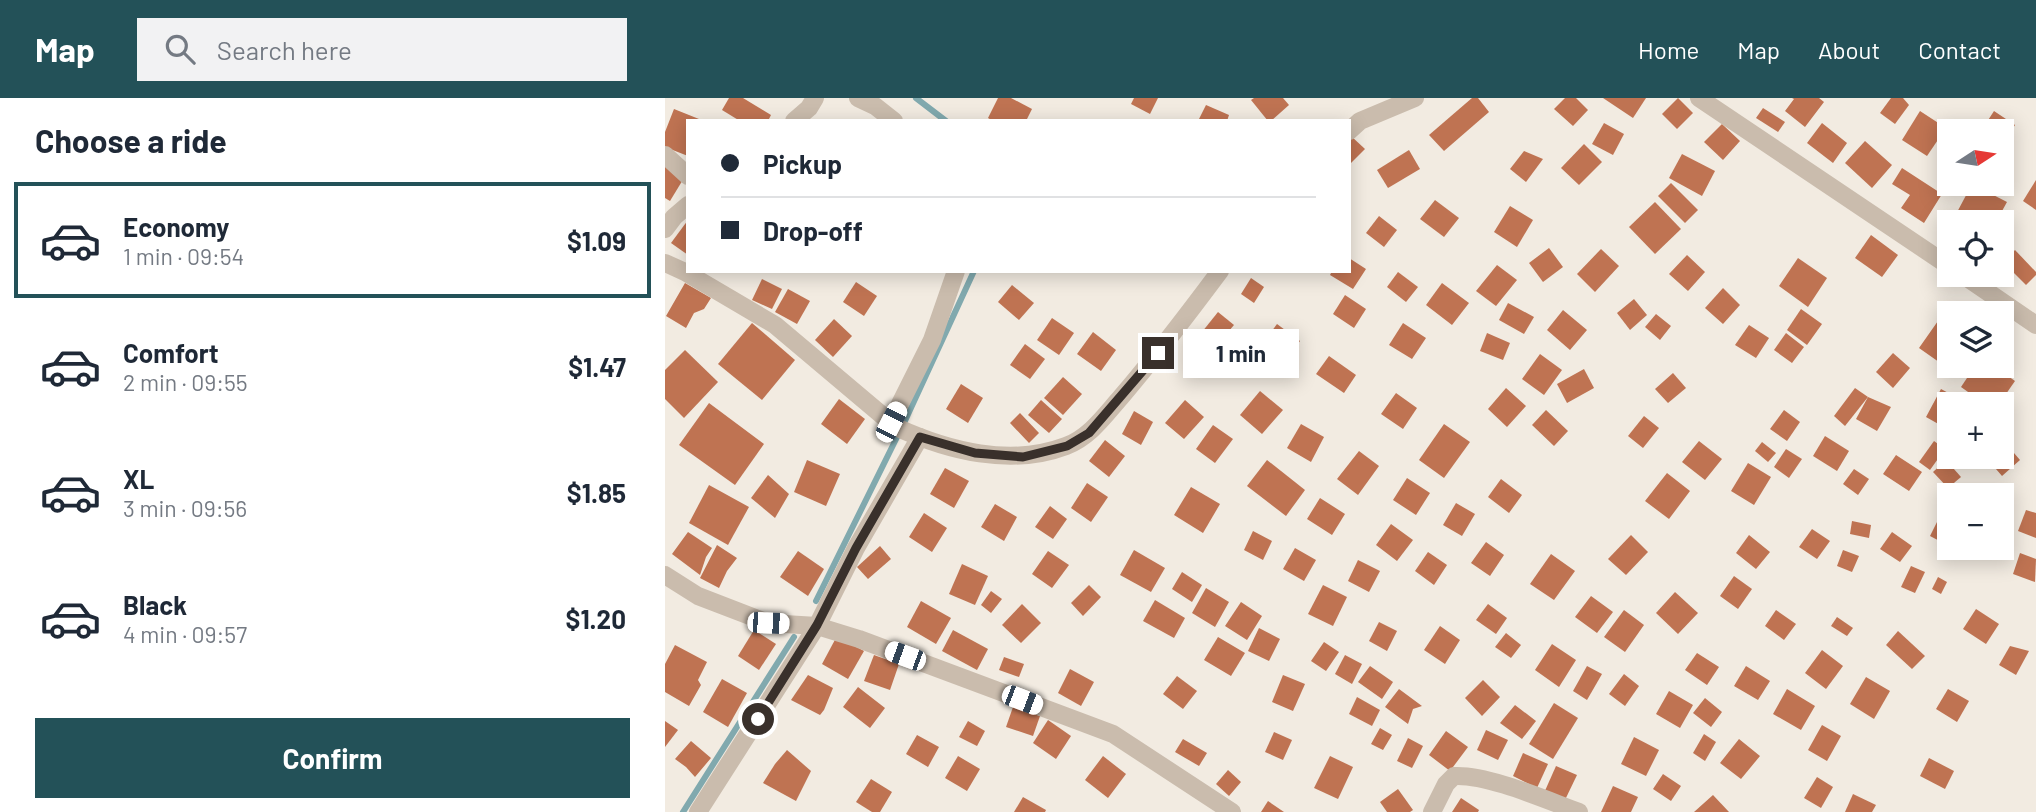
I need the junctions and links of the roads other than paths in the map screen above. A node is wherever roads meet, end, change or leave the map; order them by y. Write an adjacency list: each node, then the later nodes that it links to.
1 (815, 98): 5 (street)
2 (858, 98): 6 (street)
3 (1415, 98): 7 (street)
4 (1699, 98): 12 (street)
5 (796, 119)
6 (891, 119)
7 (1351, 129)
8 (665, 155): 9 (street)
9 (686, 174)
10 (686, 207): 11 (street)
11 (665, 229)
12 (1937, 257)
13 (665, 263): 14 (street)
14 (686, 273)
15 (687, 273): 20 (street)
16 (955, 273): 20 (street)
17 (1218, 273): 20 (street)
18 (1981, 287): 19 (street)
19 (2036, 325)
20 (905, 430): 22 (street)
21 (665, 575): 22 (street)
22 (817, 625): 23 (street); 24 (street)
23 (698, 812)
24 (1232, 812)
25 (1432, 812): 26 (street)
26 (1579, 812)

